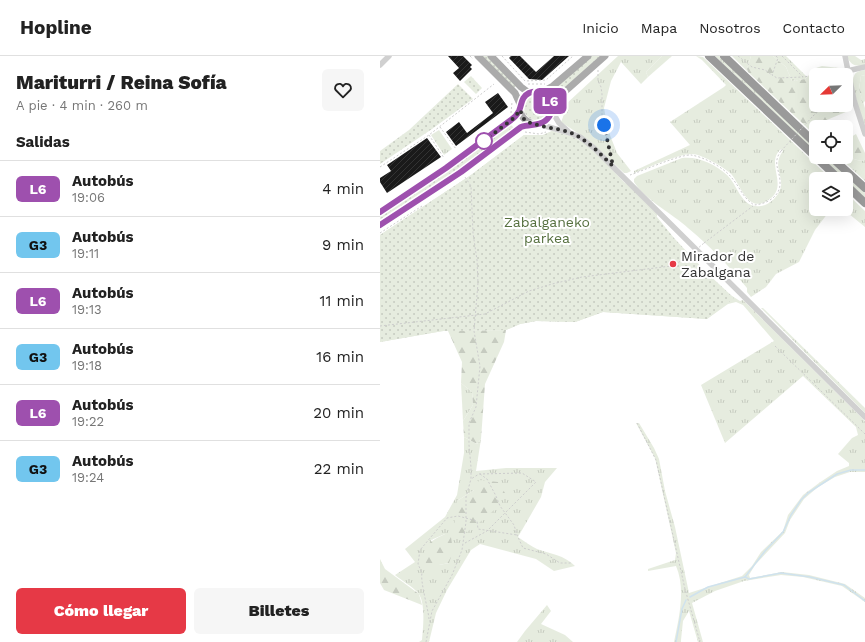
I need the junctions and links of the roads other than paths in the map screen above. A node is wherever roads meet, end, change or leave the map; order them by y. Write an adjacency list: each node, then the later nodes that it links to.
1 (390, 56): 9 (street)
2 (478, 56): 16 (main road)
3 (490, 56): 14 (main road)
4 (588, 56): 13 (main road)
5 (604, 56): 17 (main road)
6 (709, 56): 23 (highway)
7 (724, 56): 21 (highway)
8 (845, 56): 11 (street)
9 (380, 65)
10 (865, 67): 12 (street)
11 (847, 68)
12 (853, 70)
13 (541, 92): 14 (main road); 17 (main road)
14 (529, 93): 16 (main road)
15 (853, 95): 20 (street)
16 (520, 107): 18 (main road); 27 (main road)
17 (552, 109): 18 (main road); 19 (street)
18 (535, 124): 19 (street); 28 (main road)
19 (570, 133): 29 (street)
20 (865, 134)
21 (809, 137)
22 (838, 164): 24 (highway)
23 (832, 172)
24 (865, 188)
25 (853, 192): 26 (highway)
26 (865, 203)
27 (380, 212)
28 (380, 225)
29 (865, 417)

